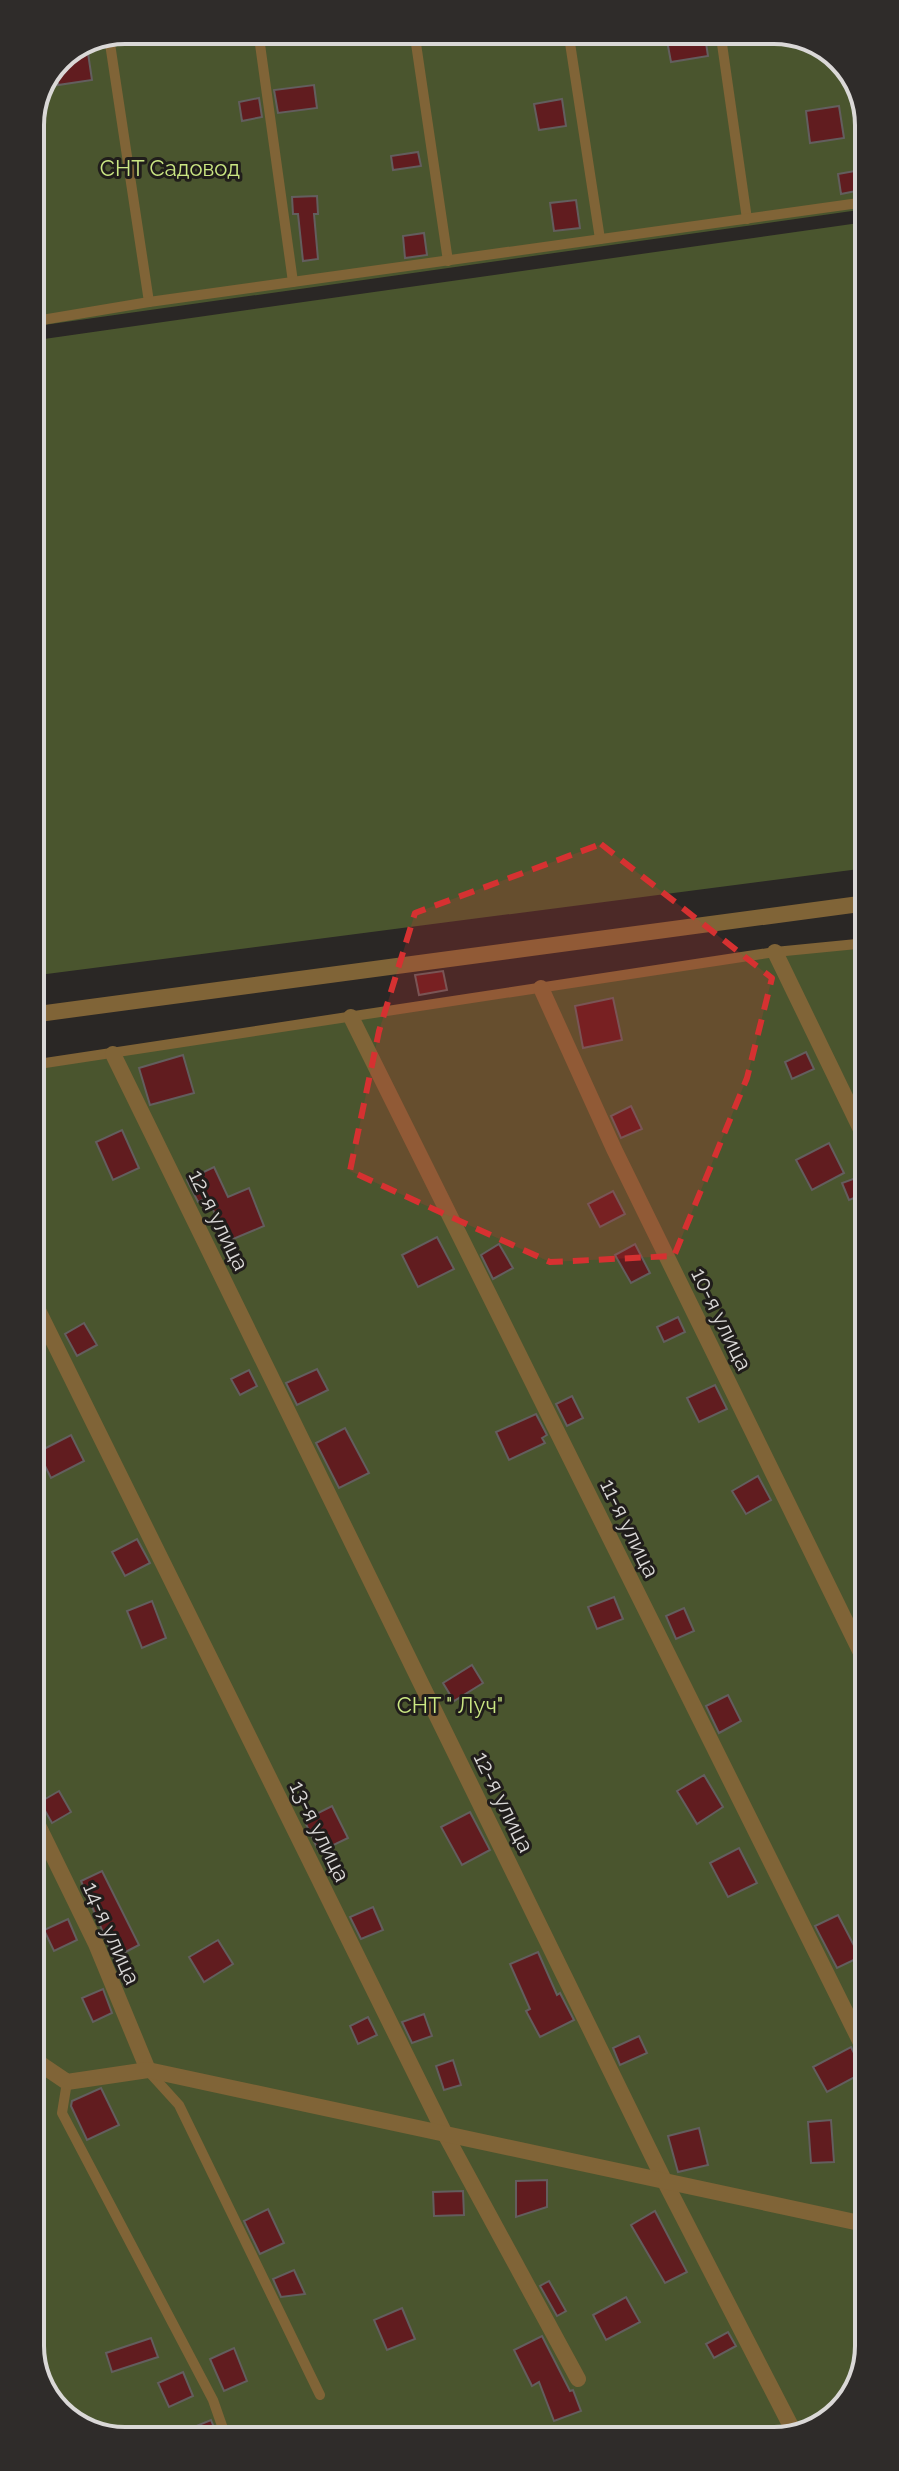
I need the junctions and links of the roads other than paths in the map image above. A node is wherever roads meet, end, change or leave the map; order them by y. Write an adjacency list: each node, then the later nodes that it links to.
1 (260, 44): 10 (lane)
2 (416, 44): 9 (lane)
3 (570, 44): 8 (lane)
4 (722, 44): 7 (lane)
5 (110, 46): 11 (lane)
6 (855, 204): 7 (lane)
7 (747, 219): 8 (lane)
8 (600, 239): 9 (lane)
9 (448, 261): 10 (lane)
10 (293, 282): 11 (lane)
11 (149, 302): 12 (lane)
12 (44, 320)
13 (855, 905): 17 (street)
14 (855, 944): 15 (lane)
15 (775, 952): 16 (lane); 21 (street)
16 (541, 988): 18 (lane); 23 (street, 10-я улица)
17 (44, 1013)
18 (351, 1017): 19 (lane); 25 (street, 11-я улица)
19 (113, 1054): 20 (lane); 30 (street, 12-я улица)
20 (44, 1063)
21 (855, 1117)
22 (44, 1322): 29 (street, 13-я улица)
23 (855, 1640)
24 (44, 1838): 27 (street, 14-я улица)
25 (855, 2031)
26 (44, 2066): 28 (street)
27 (148, 2070): 28 (street); 29 (street); 33 (lane)
28 (67, 2082): 35 (lane)
29 (445, 2134): 30 (street); 32 (street, 13-я улица)
30 (665, 2182): 31 (street); 34 (street, 12-я улица)
31 (855, 2222)
32 (578, 2379)
33 (320, 2395)
34 (790, 2425)
35 (222, 2427)

